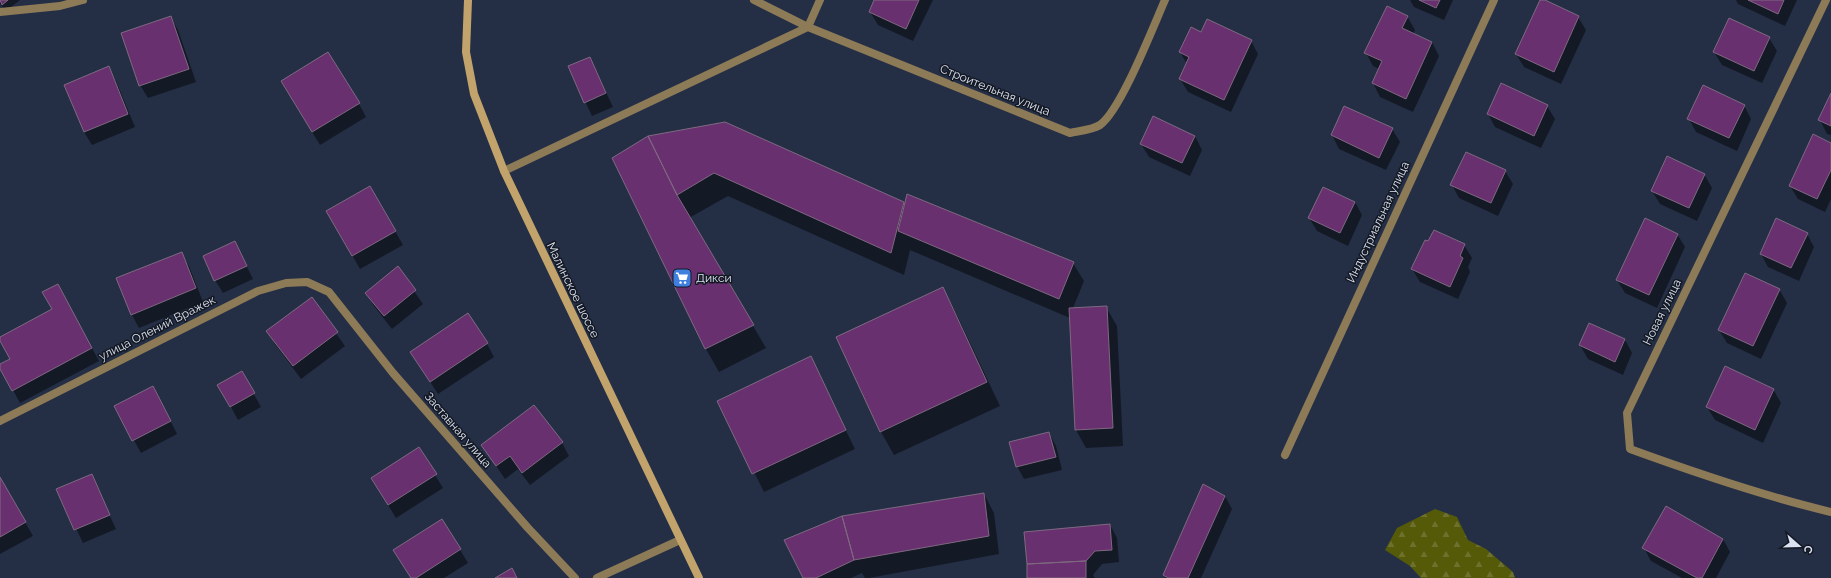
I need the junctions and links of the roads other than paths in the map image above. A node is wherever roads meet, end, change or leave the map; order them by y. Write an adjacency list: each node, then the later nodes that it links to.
1 (83, 0): 8 (street)
2 (468, 0): 10 (main road, Малинское шоссе)
3 (754, 0): 9 (street, Строительная улица)
4 (820, 0): 9 (street)
5 (1165, 0): 9 (street, Строительная улица)
6 (1494, 0): 13 (street, Индустриальная улица)
7 (1826, 0): 14 (street, Новая улица)
8 (0, 12)
9 (808, 27): 10 (street)
10 (504, 171): 15 (main road, Малинское шоссе)
11 (329, 292): 12 (street, улица Олений Вражек); 16 (street, Заставная улица)
12 (0, 421)
13 (1285, 455)
14 (1831, 512)
15 (680, 540): 17 (street); 18 (main road, Малинское шоссе)
16 (575, 578)
17 (597, 578)
18 (699, 578)

